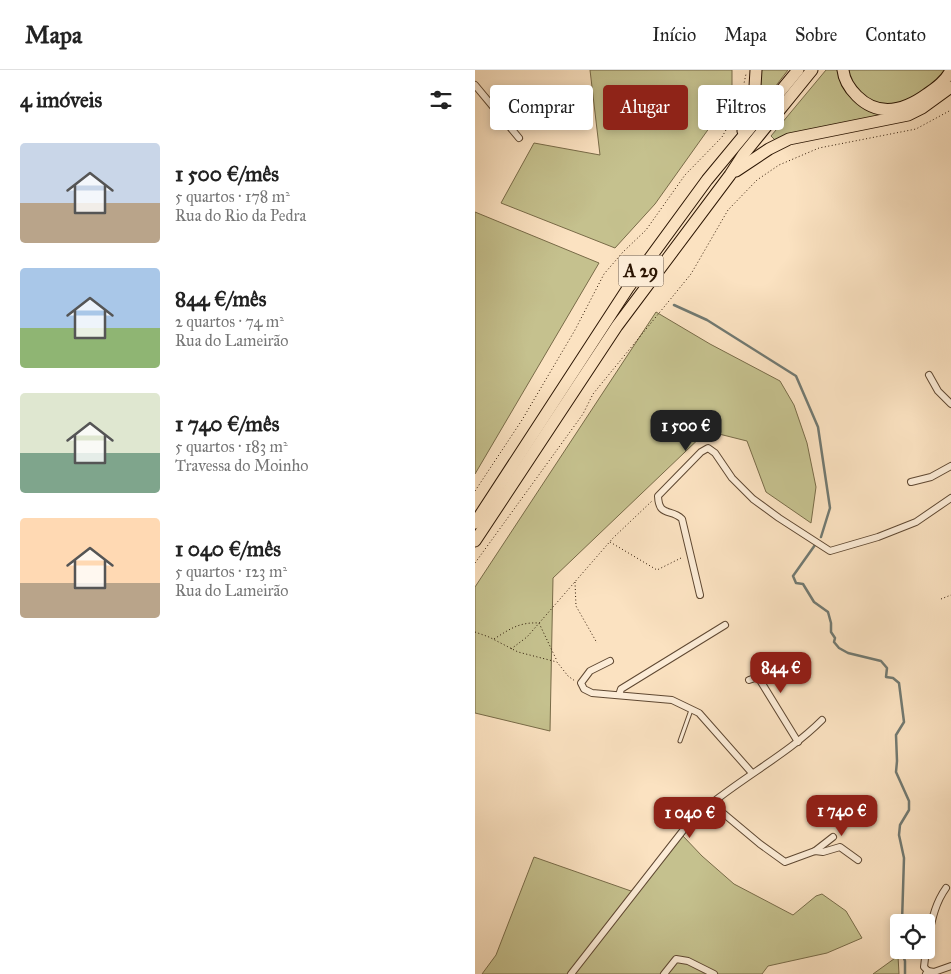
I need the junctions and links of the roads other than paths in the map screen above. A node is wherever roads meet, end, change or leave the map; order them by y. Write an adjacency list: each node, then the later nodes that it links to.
1 (756, 70): 9 (highway, A 29)
2 (798, 70): 9 (highway, A 29)
3 (812, 70): 10 (highway, A 29)
4 (843, 70): 5 (highway)
5 (951, 70)
6 (475, 85): 8 (street)
7 (951, 87): 10 (highway, A 29)
8 (519, 138)
9 (737, 144): 16 (highway, A 29)
10 (730, 175): 17 (highway, A 29)
11 (929, 375): 12 (street)
12 (951, 404)
13 (951, 466): 14 (street)
14 (911, 482)
15 (951, 498): 18 (street)
16 (475, 523)
17 (475, 541)
18 (700, 595)
19 (725, 625): 22 (street)
20 (610, 661): 22 (street)
21 (749, 680): 26 (street)
22 (619, 695): 23 (street)
23 (691, 709): 25 (lane); 27 (street)
24 (822, 720): 26 (street)
25 (680, 741)
26 (797, 742): 27 (street)
27 (752, 774): 28 (street)
28 (711, 803): 30 (street); 37 (street)
29 (833, 837): 30 (street)
30 (815, 850): 31 (street)
31 (858, 860)
32 (946, 888): 33 (street)
33 (934, 914)
34 (925, 959): 36 (street)
35 (951, 966): 36 (street)
36 (927, 972)
37 (571, 974)
38 (664, 974): 39 (street)
39 (714, 974)

